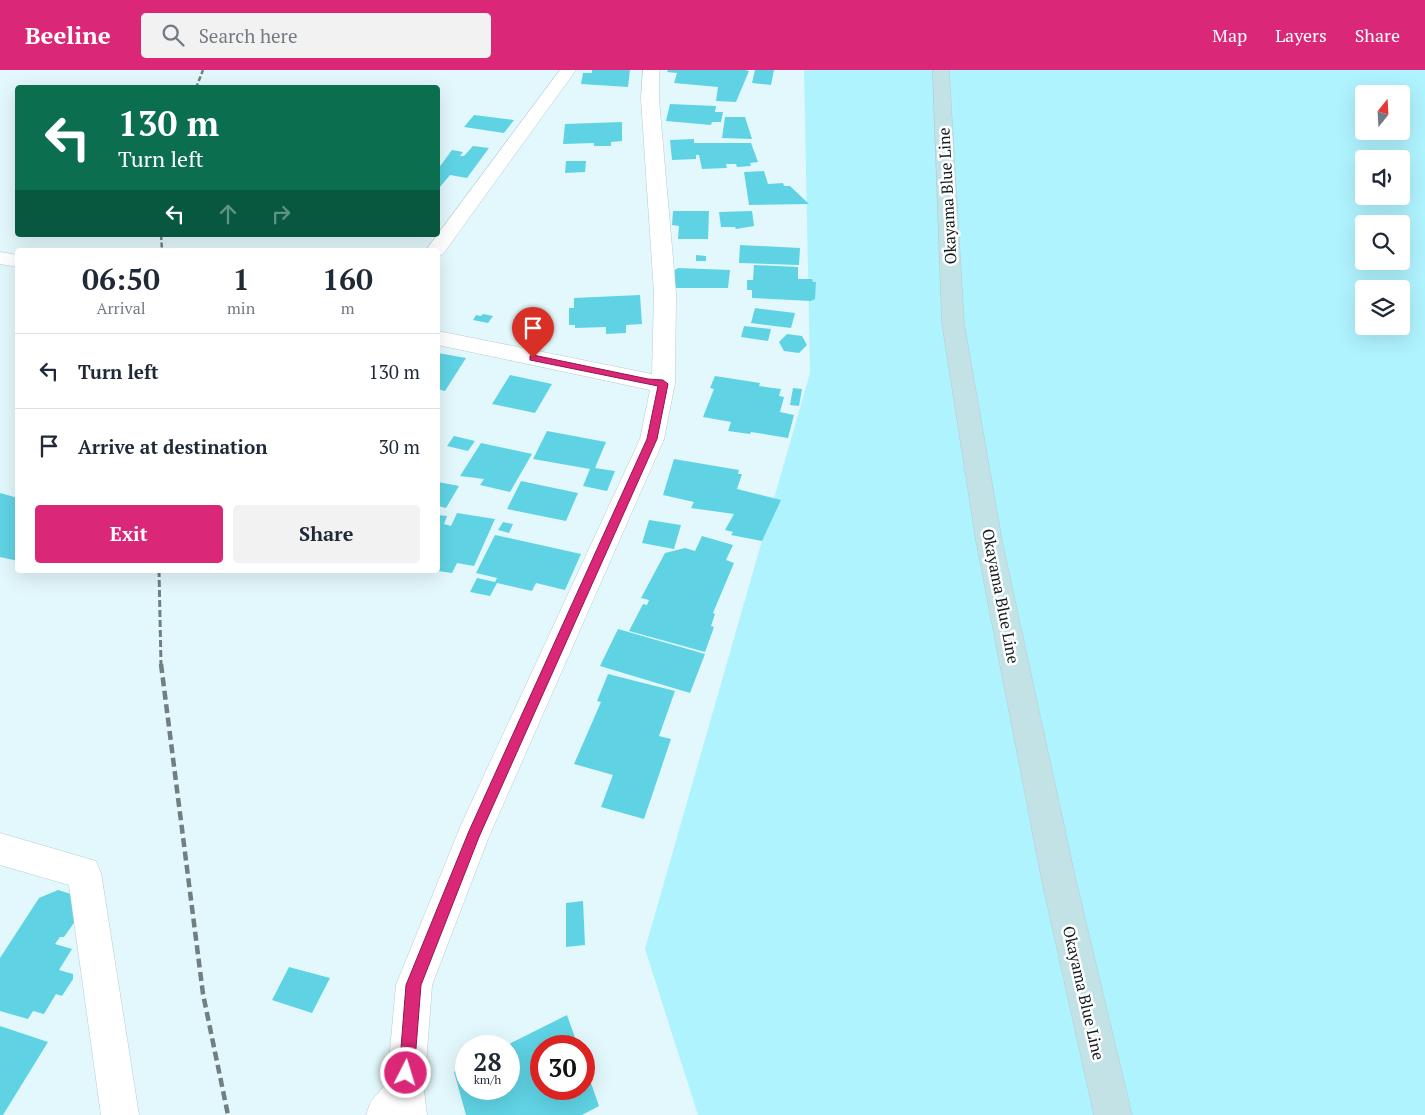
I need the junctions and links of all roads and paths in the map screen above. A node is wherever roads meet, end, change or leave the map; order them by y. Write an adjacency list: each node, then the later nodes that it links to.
1 (568, 70): 4 (street)
2 (651, 70): 8 (street)
3 (941, 70): 12 (main road, Okayama Blue Line)
4 (437, 248)
5 (0, 258): 6 (street)
6 (15, 260)
7 (440, 338): 8 (street)
8 (663, 384): 10 (street)
9 (0, 848): 11 (street)
10 (399, 1107)
11 (120, 1115)
12 (1113, 1115)

